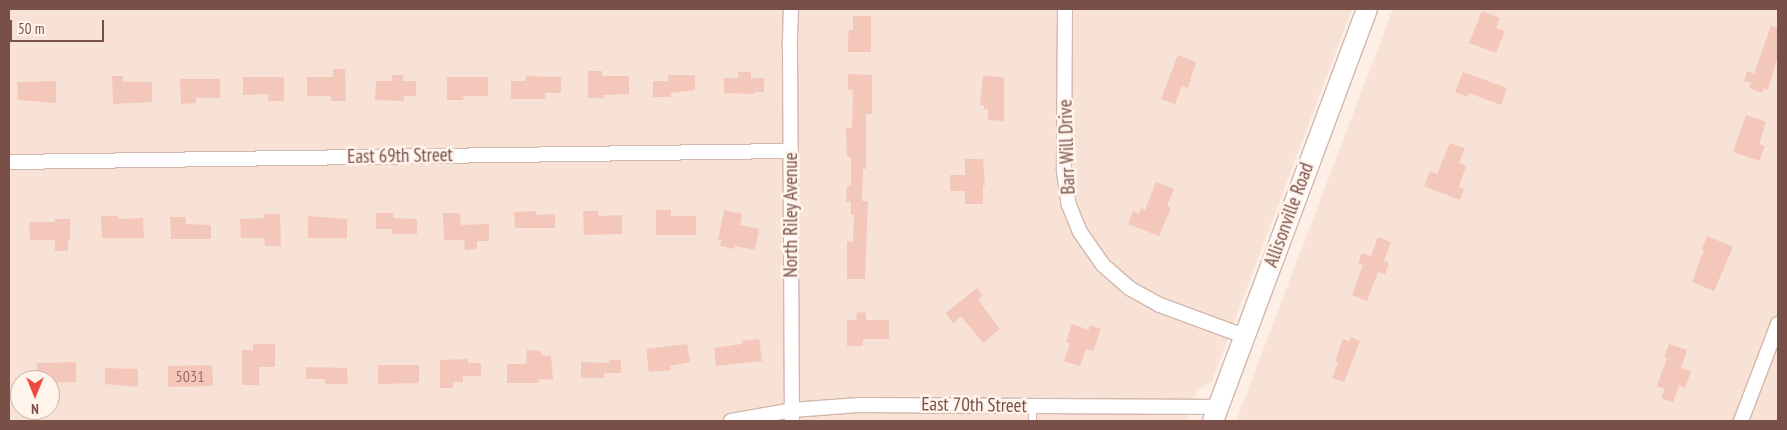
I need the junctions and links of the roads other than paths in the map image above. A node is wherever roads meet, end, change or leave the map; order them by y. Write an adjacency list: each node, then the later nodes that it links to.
1 (792, 9): 4 (street, North Riley Avenue)
2 (1066, 9): 7 (street, Barr Will Drive)
3 (1367, 9): 7 (main road, Allisonville Road)
4 (791, 151): 5 (street, East 69th Street); 10 (street, North Riley Avenue)
5 (9, 162)
6 (1778, 324): 13 (street)
7 (1244, 336): 9 (main road, Allisonville Road)
8 (1032, 405): 9 (street, East 70th Street); 10 (street, East 70th Street); 12 (lane)
9 (1216, 414)
10 (792, 415): 11 (street, East 70th Street)
11 (731, 421)
12 (1032, 421)
13 (1741, 421)

